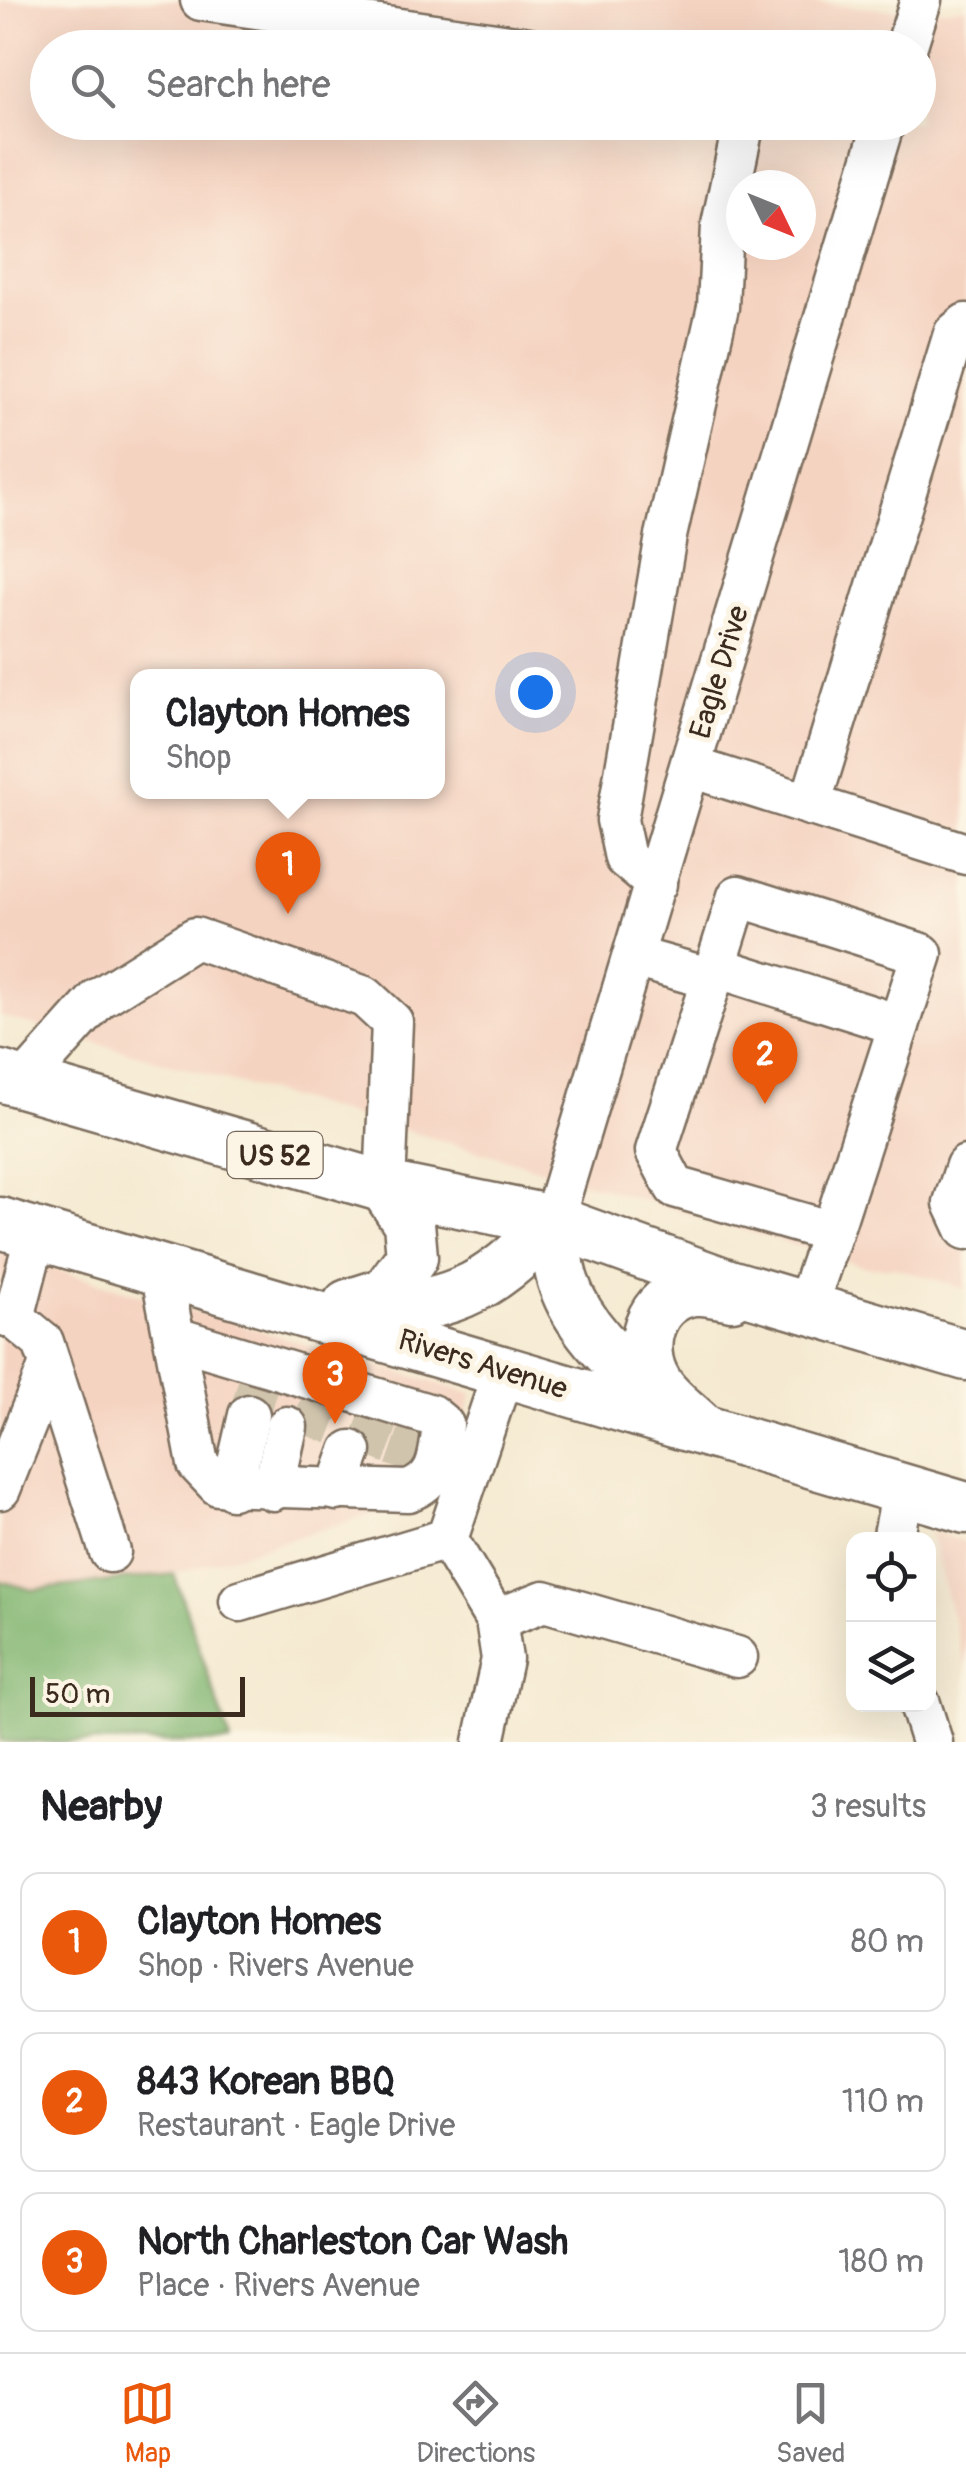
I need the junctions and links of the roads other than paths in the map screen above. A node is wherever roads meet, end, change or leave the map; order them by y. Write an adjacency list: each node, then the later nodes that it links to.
1 (201, 0): 2 (street)
2 (406, 30)
3 (740, 140): 9 (street)
4 (879, 140): 6 (street, Eagle Drive)
5 (966, 324): 7 (street)
6 (691, 767): 7 (street); 9 (street, Eagle Drive)
7 (810, 804): 8 (street)
8 (966, 854)
9 (656, 884): 10 (street, Eagle Drive)
10 (634, 957): 11 (street); 16 (street, Eagle Drive)
11 (714, 973): 12 (street); 12 (street); 19 (street)
12 (899, 1025): 19 (street)
13 (12, 1080): 15 (main road, US 52); 15 (street)
14 (966, 1166): 18 (street)
15 (385, 1187): 16 (main road, US 52); 22 (main road)
16 (553, 1222): 21 (main road, US 52); 22 (main road); 30 (main road)
17 (18, 1228): 20 (main road, Rivers Avenue); 23 (street)
18 (966, 1229)
19 (832, 1232): 21 (street)
20 (161, 1270): 22 (main road, Rivers Avenue); 24 (street)
21 (794, 1304): 26 (main road, US 52); 30 (main road)
22 (302, 1311): 25 (main road, Rivers Avenue); 29 (street)
23 (7, 1316): 27 (street)
24 (176, 1338): 29 (street); 33 (street)
25 (428, 1348): 28 (main road, Rivers Avenue); 31 (street)
26 (966, 1355)
27 (50, 1364): 32 (street); 38 (street)
28 (504, 1370): 30 (main road, Rivers Avenue); 37 (street)
29 (288, 1395): 31 (street); 33 (street); 33 (street)
30 (702, 1429): 34 (main road, Rivers Avenue)
31 (383, 1444): 33 (street)
32 (0, 1489)
33 (262, 1489)
34 (903, 1489): 35 (main road, Rivers Avenue); 36 (street)
35 (966, 1508)
36 (895, 1532)
37 (446, 1539): 39 (street); 40 (street)
38 (110, 1552)
39 (240, 1601)
40 (496, 1620): 41 (street); 43 (street)
41 (737, 1657)
42 (923, 1712): 44 (street)
43 (484, 1742)
44 (932, 1742)

